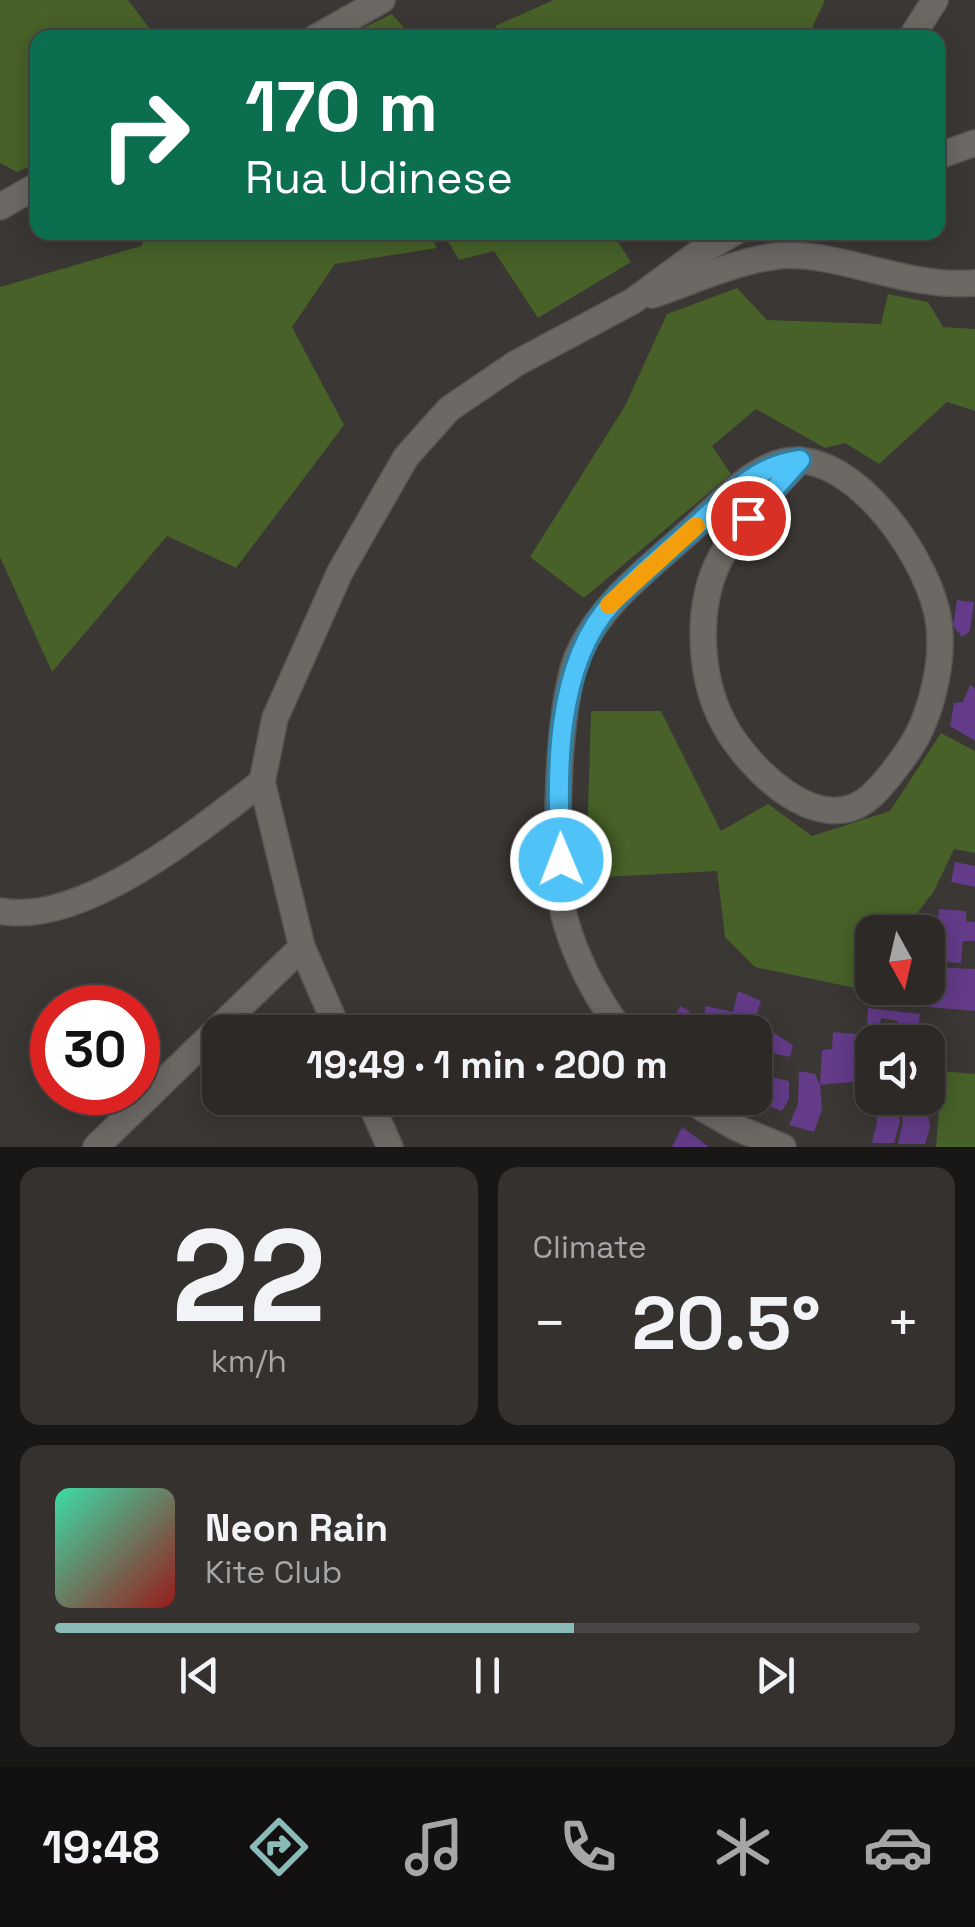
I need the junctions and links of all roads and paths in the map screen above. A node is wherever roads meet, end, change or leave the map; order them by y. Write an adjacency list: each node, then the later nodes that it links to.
1 (382, 0): 3 (street)
2 (935, 0): 4 (street)
3 (329, 30)
4 (916, 30)
5 (975, 143): 6 (street)
6 (945, 154)
7 (30, 190): 8 (street)
8 (0, 207)
9 (722, 240): 11 (street)
10 (975, 283): 11 (street)
11 (633, 300): 13 (street)
12 (800, 460): 12 (street); 17 (street)
13 (262, 782): 14 (street); 15 (street)
14 (0, 911)
15 (302, 947): 16 (street); 20 (street)
16 (332, 1015)
17 (610, 1015)
18 (376, 1115): 21 (street)
19 (714, 1115): 22 (street)
20 (96, 1147)
21 (390, 1147)
22 (783, 1147)

